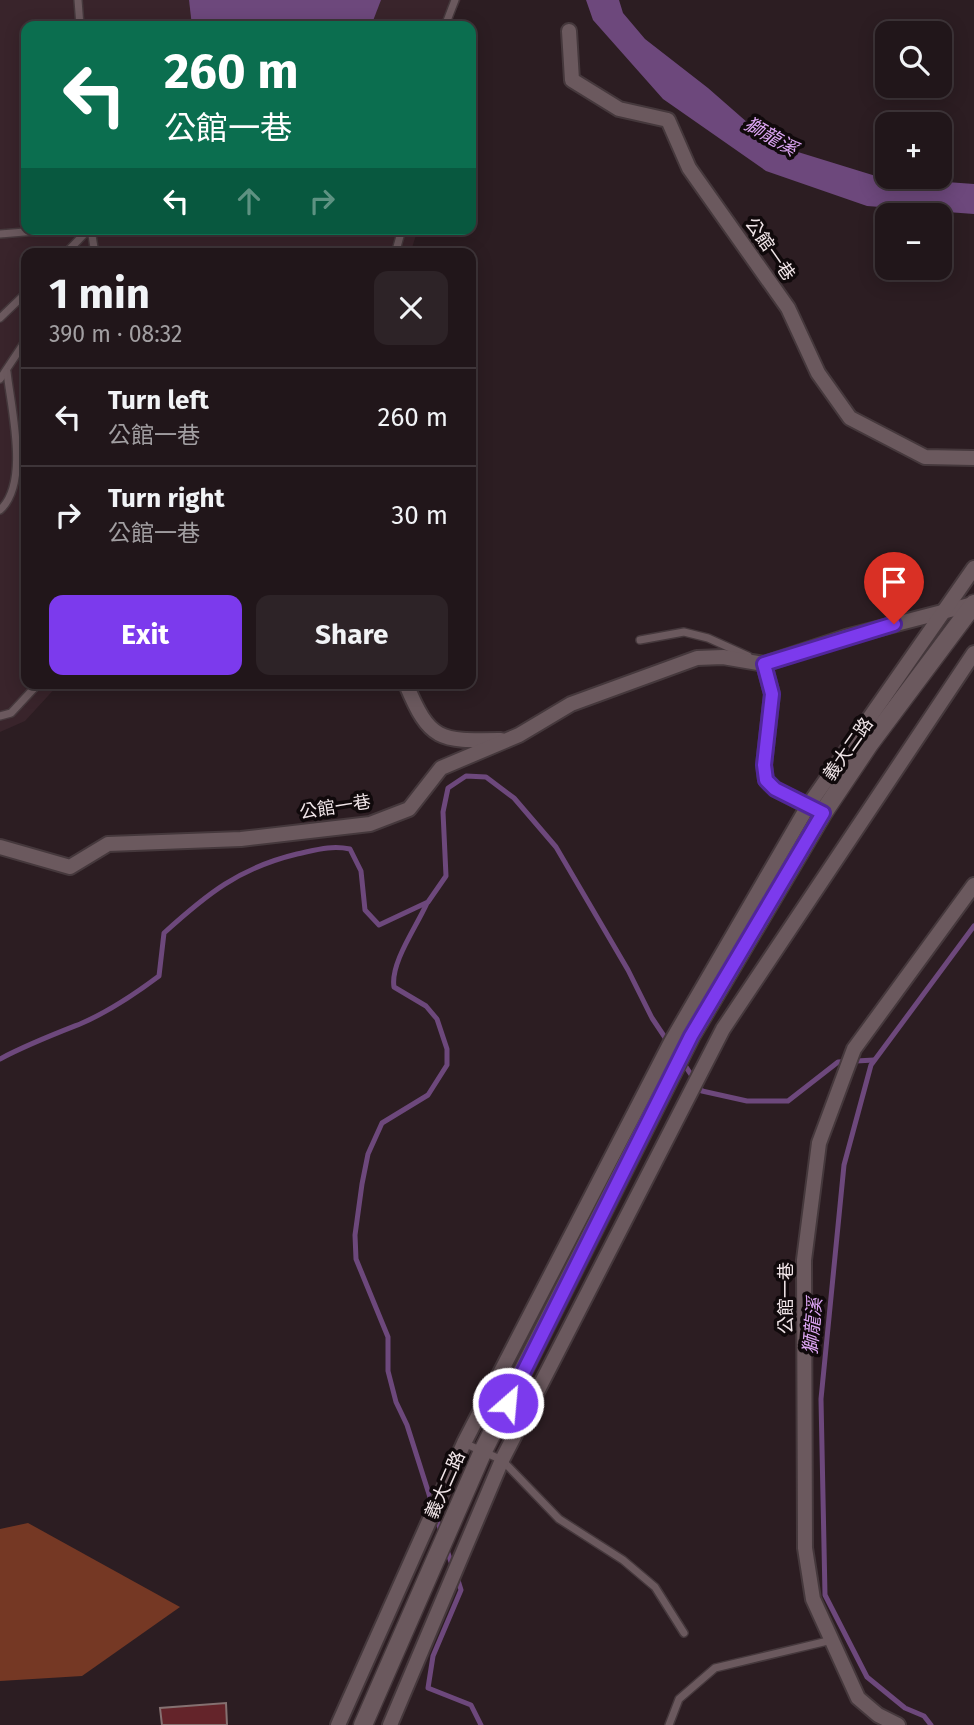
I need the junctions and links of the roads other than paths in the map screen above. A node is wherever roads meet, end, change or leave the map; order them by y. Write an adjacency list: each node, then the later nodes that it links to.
1 (78, 0): 3 (lane)
2 (455, 0): 4 (lane)
3 (79, 21)
4 (447, 21)
5 (569, 31): 15 (street, 公館一巷)
6 (21, 232): 7 (lane)
7 (0, 234)
8 (84, 235): 9 (lane)
9 (71, 248)
10 (21, 298): 11 (lane)
11 (0, 318)
12 (21, 348): 13 (lane)
13 (7, 372): 14 (lane); 16 (lane)
14 (0, 379)
15 (974, 458)
16 (0, 510)
17 (974, 568): 19 (street, 義大二路)
18 (974, 604): 19 (street, 公館一巷); 27 (street, 義大二路)
19 (943, 612): 22 (street, 公館一巷); 27 (street, 義大二路)
20 (640, 640): 22 (lane)
21 (974, 653): 32 (street)
22 (764, 664): 26 (street, 公館一巷); 27 (street)
23 (33, 689): 25 (lane)
24 (407, 689): 26 (street)
25 (0, 716)
26 (519, 735): 28 (street, 公館一巷)
27 (816, 809): 30 (street, 義大二路); 31 (street, 義大二路)
28 (0, 848)
29 (974, 886): 34 (street, 公館一巷)
30 (464, 1443): 31 (lane); 35 (street, 義大二路)
31 (484, 1451): 32 (lane); 36 (street, 義大二路)
32 (502, 1460): 33 (lane); 37 (street)
33 (684, 1633)
34 (832, 1640): 38 (lane); 39 (street, 公館一巷)
35 (338, 1725)
36 (363, 1725)
37 (390, 1725)
38 (669, 1725)
39 (898, 1725)

